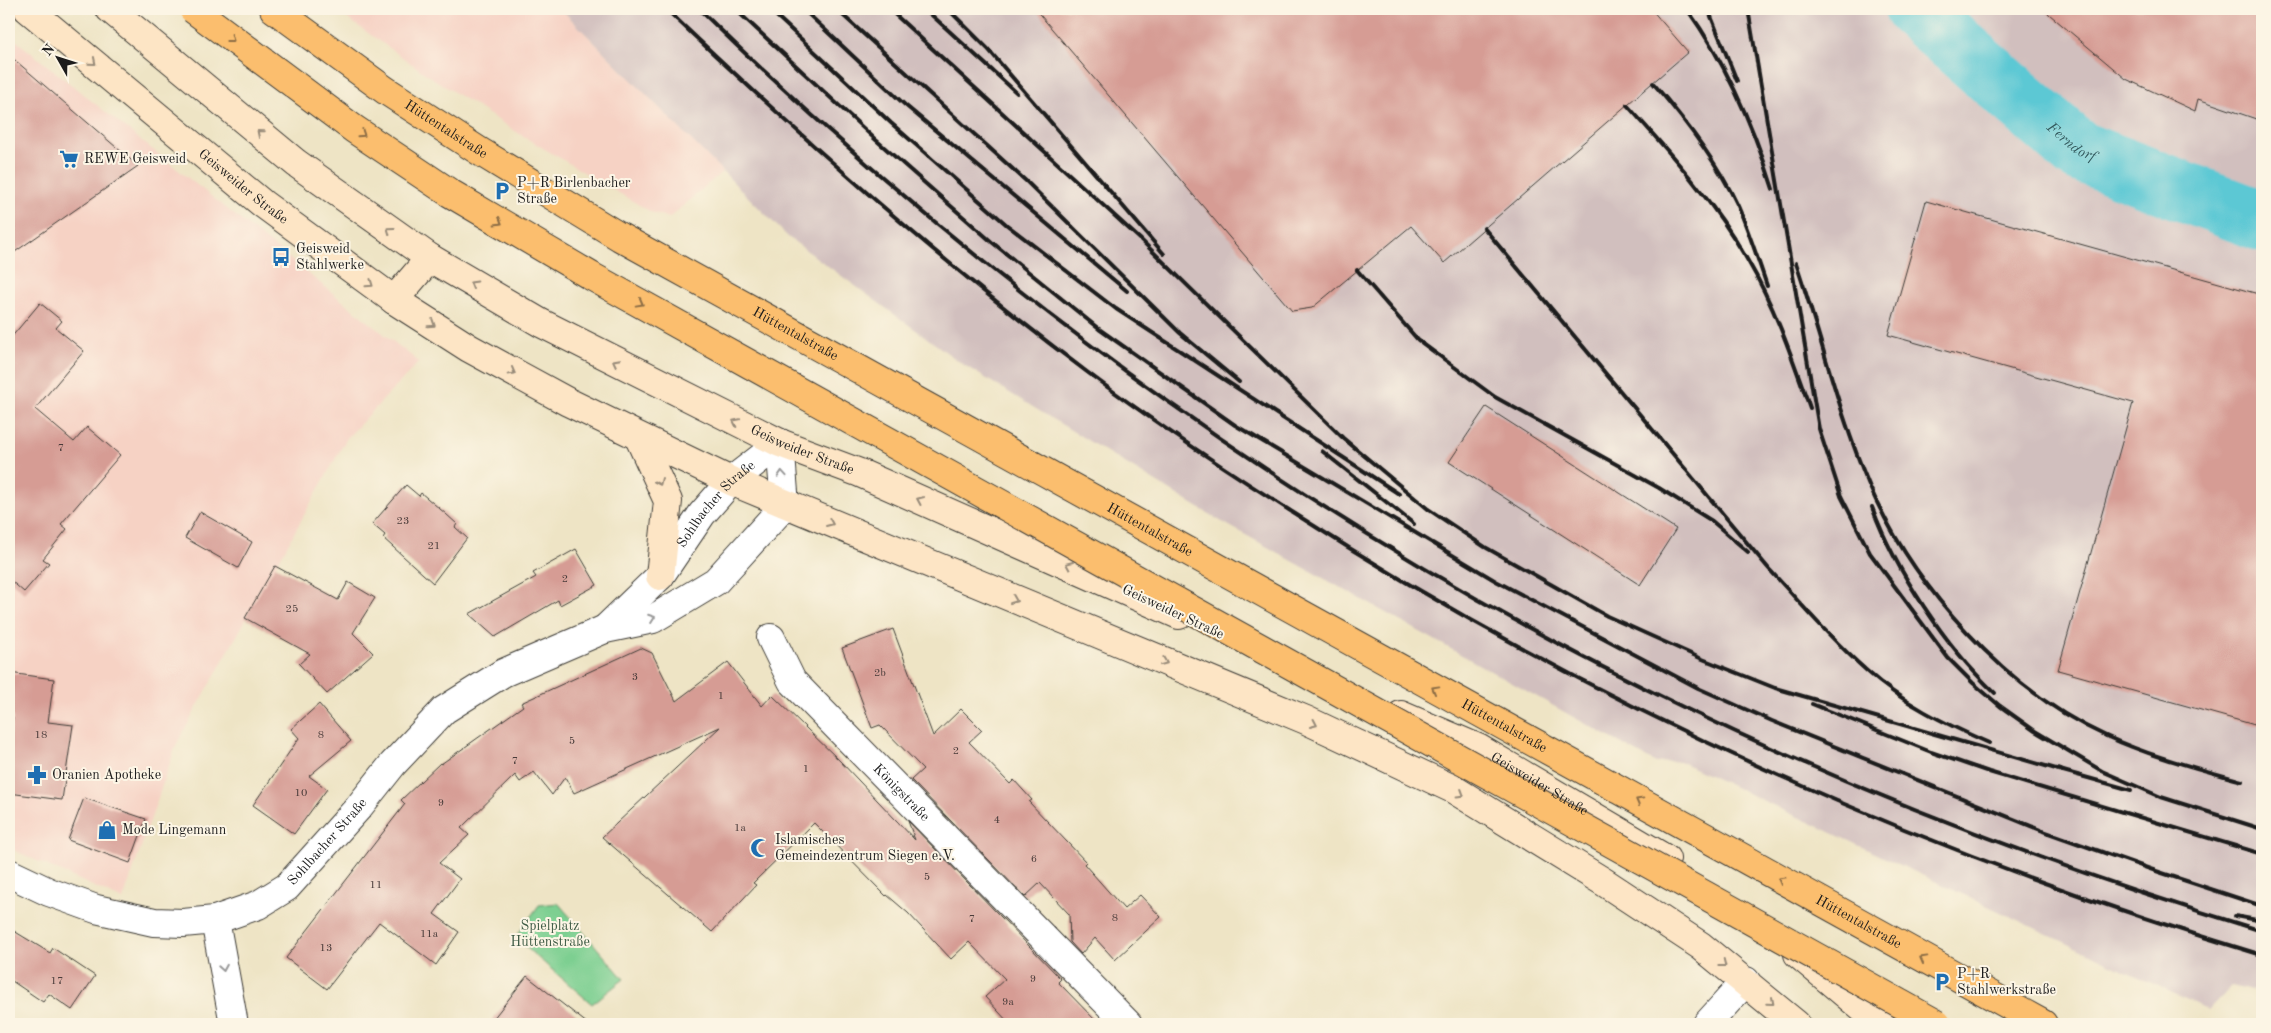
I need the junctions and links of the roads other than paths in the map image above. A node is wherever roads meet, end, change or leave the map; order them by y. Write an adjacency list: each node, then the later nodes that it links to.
1 (28, 9): 6 (main road, Geisweider Straße, one-way to 6)
2 (110, 9): 5 (main road, Geisweider Straße, one-way to 2)
3 (193, 9): 22 (highway, one-way to 22, bridge)
4 (274, 9): 23 (highway, Hüttentalstraße, one-way to 4)
5 (430, 258): 6 (main road); 8 (main road, Geisweider Straße, one-way to 5)
6 (394, 300): 7 (main road, Geisweider Straße, one-way to 7)
7 (639, 438): 9 (main road, Geisweider Straße); 11 (main road, one-way to 11)
8 (780, 443): 9 (street, Sohlbacher Straße); 10 (street, one-way to 8); 21 (main road, Geisweider Straße, one-way to 8)
9 (731, 481): 10 (main road, Geisweider Straße); 11 (street, Sohlbacher Straße)
10 (785, 505): 12 (street, Sohlbacher Straße, one-way to 10); 16 (main road, Geisweider Straße, one-way to 16)
11 (660, 576): 12 (street, Sohlbacher Straße)
12 (604, 629): 15 (street, Sohlbacher Straße)
13 (771, 638): 18 (street, Königstraße)
14 (9, 873): 15 (street, Sohlbacher Straße)
15 (215, 920): 17 (street, one-way to 17)
16 (1746, 981): 19 (street); 20 (main road, Geisweider Straße, one-way to 20)
17 (234, 1024)
18 (1128, 1024)
19 (1707, 1024)
20 (1796, 1024)
21 (1881, 1024)
22 (1937, 1024)
23 (2042, 1024)

